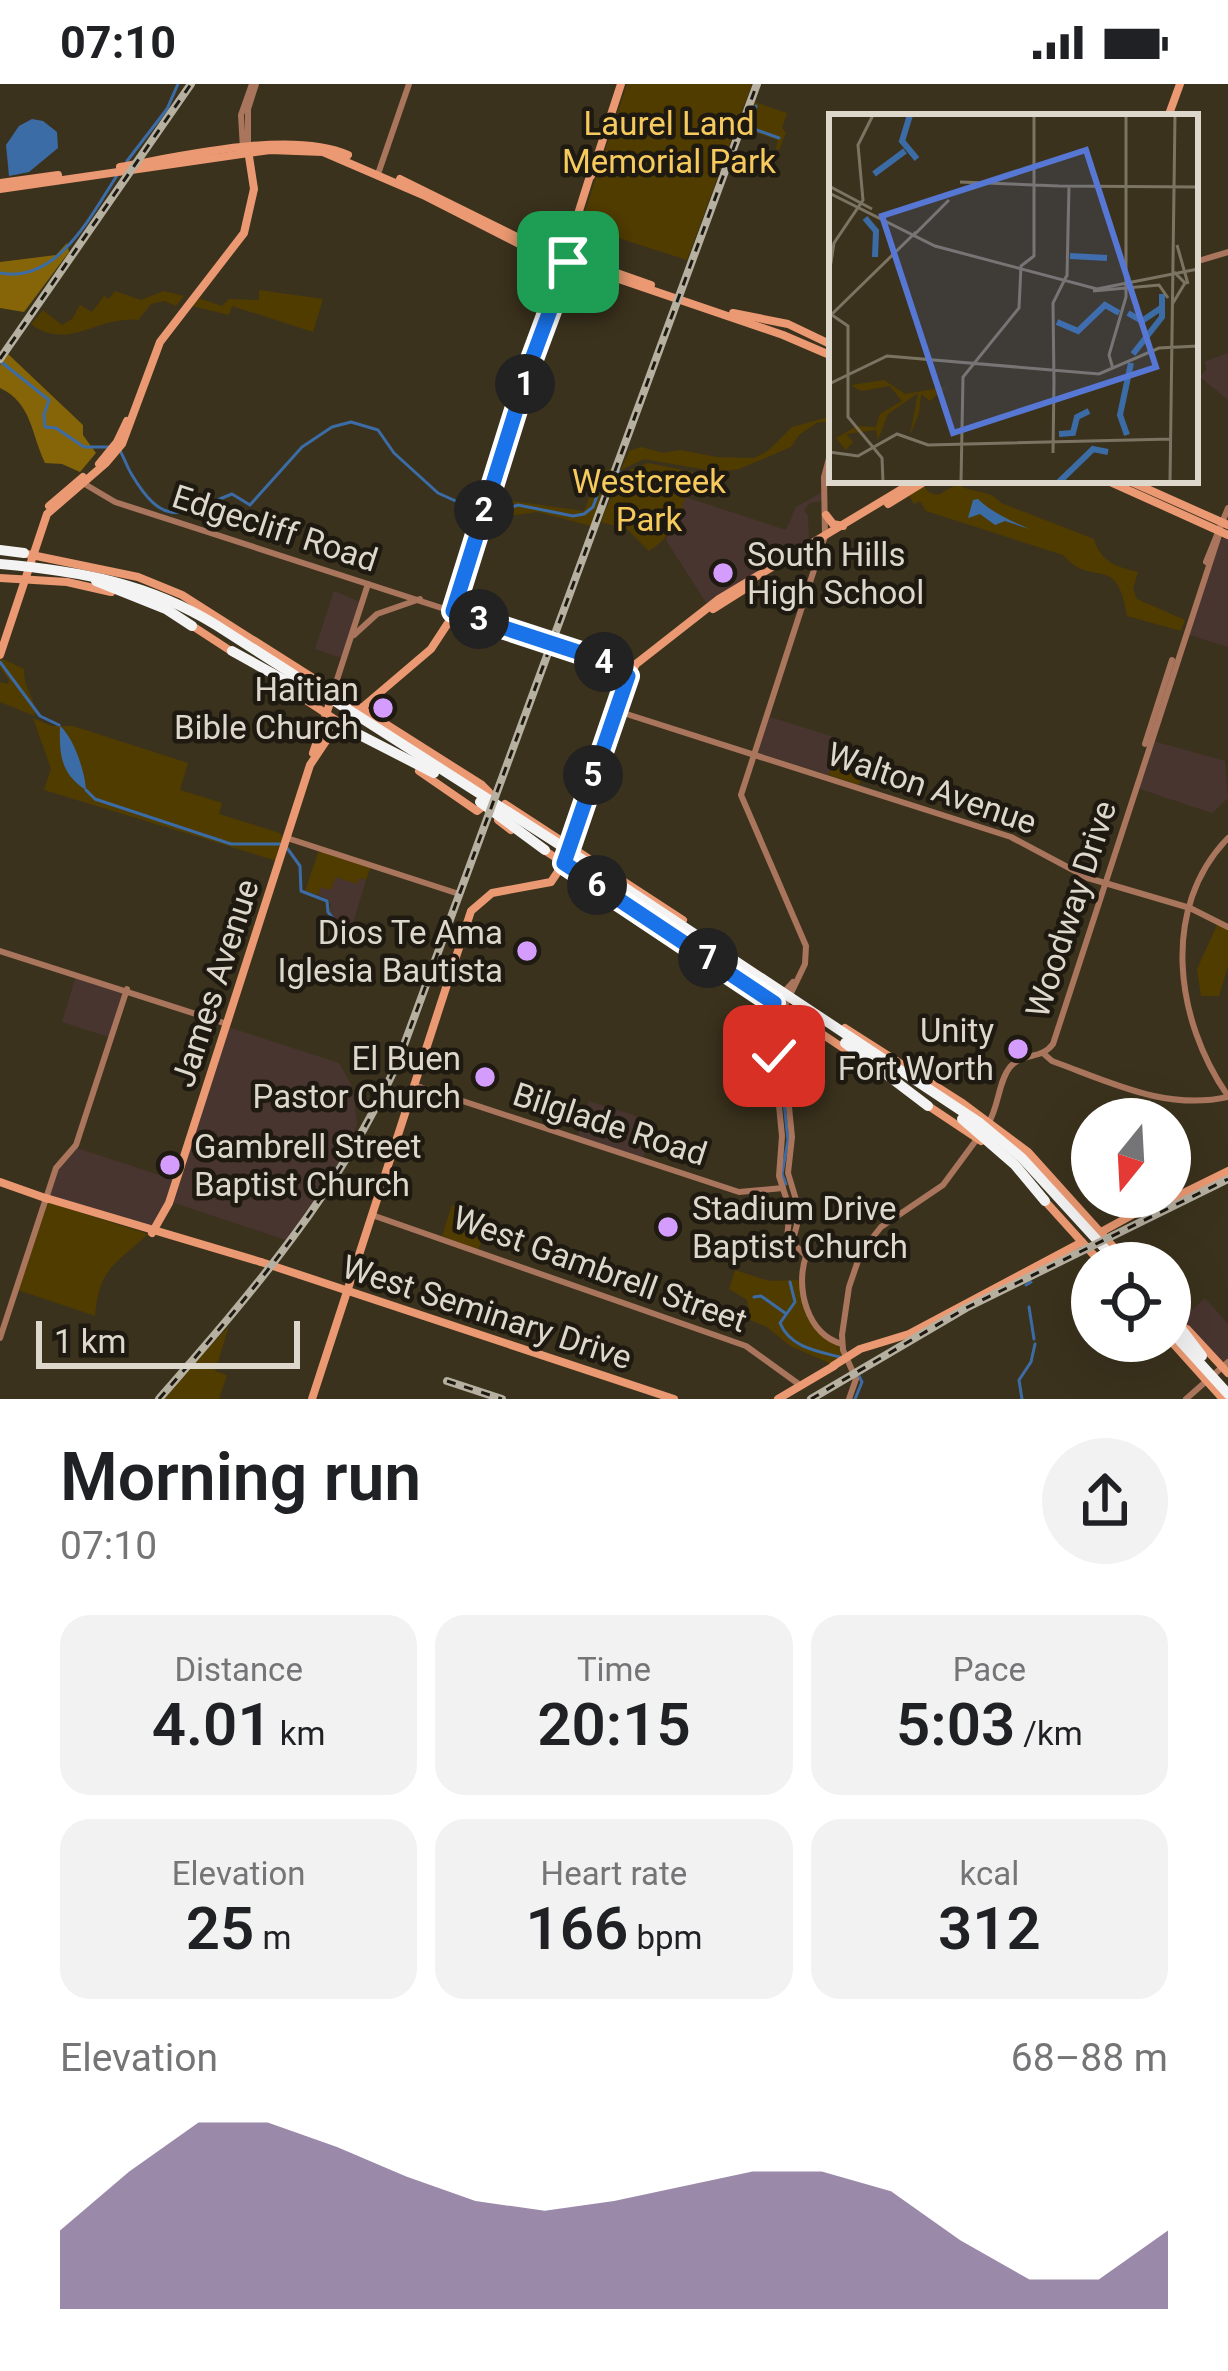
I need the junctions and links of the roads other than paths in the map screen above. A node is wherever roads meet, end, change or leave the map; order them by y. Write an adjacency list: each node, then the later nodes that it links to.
1 (254, 84): 4 (street)
2 (410, 84): 5 (street)
3 (621, 84): 8 (main road)
4 (245, 151): 5 (main road); 6 (main road); 14 (main road)
5 (379, 172): 8 (main road)
6 (0, 186)
7 (1228, 252): 9 (street)
8 (564, 258): 10 (main road); 35 (main road)
9 (1198, 261)
10 (679, 297): 11 (main road); 12 (main road)
11 (829, 344)
12 (829, 355)
13 (829, 458): 22 (street)
14 (106, 460): 15 (main road); 15 (main road)
15 (79, 483): 28 (main road); 32 (street, Edgecliff Road)
16 (913, 483): 23 (main road)
17 (922, 483): 23 (main road)
18 (1122, 483): 20 (main road)
19 (1130, 483): 20 (main road)
20 (1172, 505): 25 (main road)
21 (1228, 508): 25 (street)
22 (826, 515): 24 (main road); 26 (street)
23 (861, 518): 24 (main road); 26 (main road)
24 (844, 525): 26 (main road)
25 (1223, 529): 27 (main road)
26 (820, 544): 36 (main road); 36 (main road); 49 (street)
27 (1213, 548): 59 (street, Woodway Drive)
28 (32, 556): 29 (highway); 29 (highway); 30 (highway); 31 (main road); 34 (main road)
29 (0, 561): 30 (highway); 31 (main road)
30 (101, 579): 34 (highway); 37 (highway); 43 (highway); 44 (highway)
31 (22, 580): 37 (main road); 41 (main road)
32 (368, 584): 33 (street, Edgecliff Road); 39 (street, James Avenue)
33 (420, 599): 35 (street, Edgecliff Road); 39 (street)
34 (199, 606): 38 (main road)
35 (453, 611): 42 (street, Edgecliff Road); 47 (main road)
36 (700, 615): 42 (main road)
37 (192, 626): 40 (main road)
38 (232, 627): 43 (highway); 44 (main road)
39 (351, 638): 44 (street, James Avenue)
40 (232, 651): 44 (highway)
41 (0, 655)
42 (628, 676): 45 (main road)
43 (302, 682): 44 (highway)
44 (320, 694): 46 (main road); 46 (main road, James Avenue); 47 (highway)
45 (614, 710): 49 (street, Walton Avenue); 54 (main road)
46 (326, 713): 47 (main road); 48 (main road, James Avenue)
47 (360, 723): 47 (main road); 48 (main road); 50 (highway); 50 (highway)
48 (325, 737): 52 (main road, James Avenue)
49 (754, 754): 59 (street, Walton Avenue); 68 (street)
50 (439, 773): 51 (highway)
51 (505, 814): 54 (highway); 55 (highway); 64 (highway); 65 (highway)
52 (287, 838): 61 (street); 69 (main road, James Avenue)
53 (1228, 838): 62 (street)
54 (568, 845): 55 (main road); 56 (main road); 57 (main road)
55 (545, 850): 56 (main road)
56 (566, 867): 58 (main road); 60 (main road); 72 (main road)
57 (622, 878): 65 (highway); 68 (main road)
58 (596, 884): 64 (highway); 68 (main road)
59 (1106, 885): 62 (street, Walton Avenue); 71 (street, Woodway Drive)
60 (556, 887)
61 (456, 893)
62 (1187, 907): 63 (street, Walton Avenue); 74 (street)
63 (1228, 927)
64 (679, 932): 68 (highway)
65 (708, 944): 68 (highway)
66 (0, 951): 67 (street)
67 (127, 989): 69 (street); 84 (street)
68 (780, 996): 70 (highway); 73 (main road); 75 (main road); 82 (street); 83 (street)
69 (227, 1024): 88 (main road, James Avenue)
70 (845, 1038): 73 (highway); 75 (highway); 77 (highway); 89 (highway)
71 (1046, 1055): 74 (street); 76 (street)
72 (414, 1085): 82 (street, Bilglade Road); 86 (main road)
73 (945, 1092): 76 (main road)
74 (1228, 1096)
75 (928, 1106): 77 (main road)
76 (986, 1121): 77 (main road); 78 (main road)
77 (972, 1131): 85 (main road); 85 (highway); 89 (highway); 97 (street)
78 (1025, 1150): 89 (highway)
79 (1228, 1168): 81 (main road); 89 (main road)
80 (0, 1182): 84 (main road, West Seminary Drive)
81 (1191, 1185)
82 (782, 1188): 83 (street, Bilglade Road); 90 (street)
83 (793, 1188): 90 (street)
84 (46, 1198): 88 (main road, West Seminary Drive); 95 (street)
85 (1045, 1201): 89 (main road)
86 (372, 1215): 93 (main road); 102 (street, West Gambrell Street)
87 (1121, 1218): 89 (main road)
88 (154, 1232): 93 (main road, West Seminary Drive)
89 (1087, 1234): 91 (highway); 92 (main road); 97 (main road)
90 (789, 1241): 97 (street)
91 (1095, 1242)
92 (1095, 1242)
93 (347, 1291): 104 (main road); 105 (main road, West Seminary Drive)
94 (1191, 1335): 100 (main road)
95 (0, 1338)
96 (1191, 1342): 103 (highway)
97 (843, 1351): 102 (main road); 107 (street)
98 (1191, 1353): 103 (highway)
99 (1191, 1360): 101 (main road)
100 (1225, 1368): 101 (street)
101 (1208, 1380): 103 (main road); 108 (street)
102 (801, 1386): 106 (main road)
103 (1227, 1393)
104 (312, 1399)
105 (674, 1399)
106 (778, 1399)
107 (849, 1399)
108 (1186, 1399)

